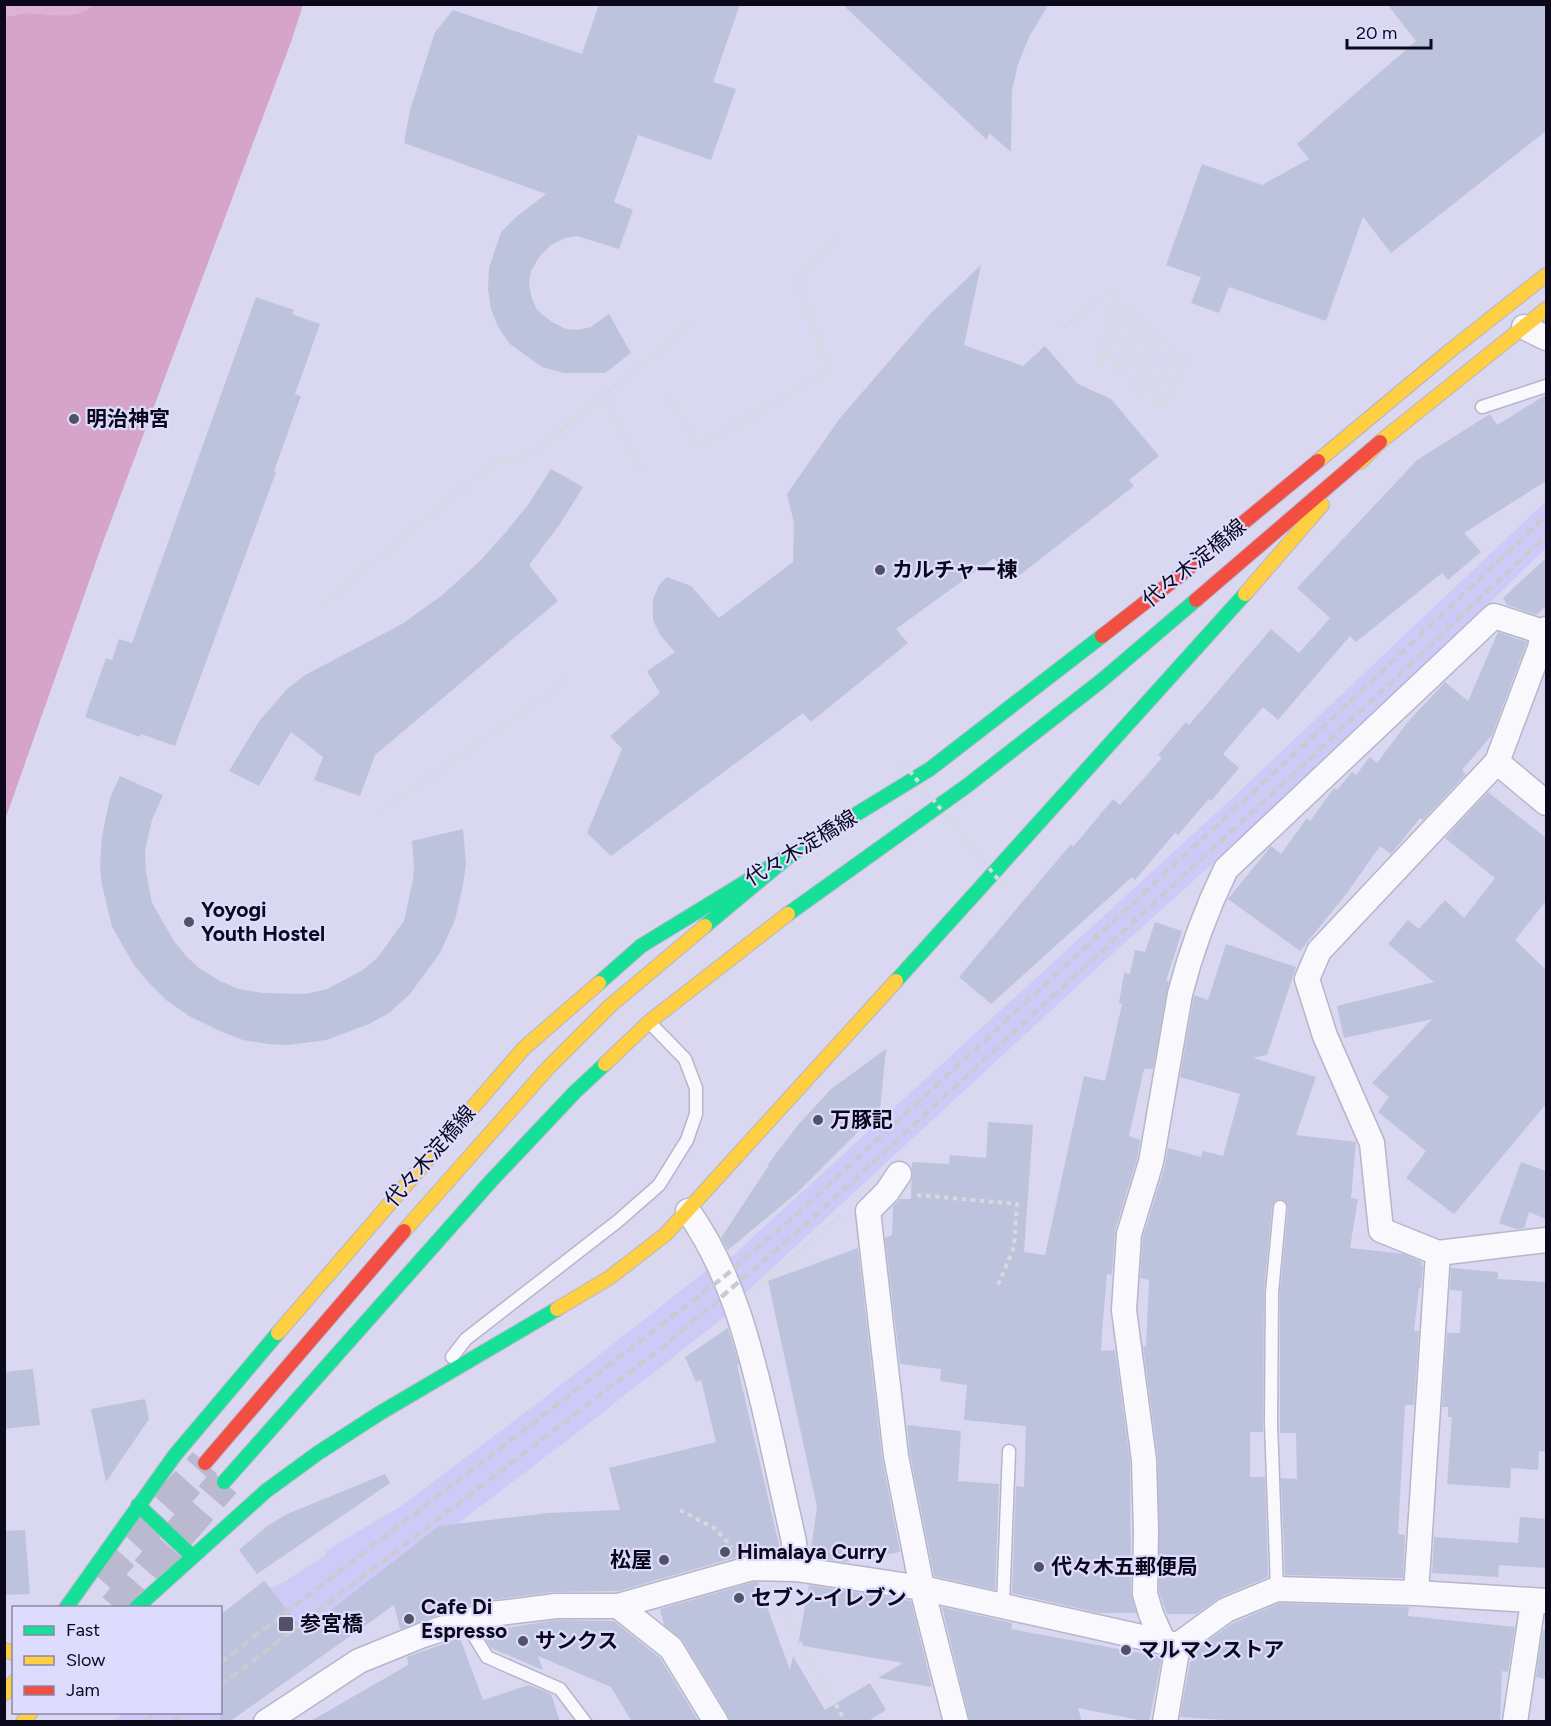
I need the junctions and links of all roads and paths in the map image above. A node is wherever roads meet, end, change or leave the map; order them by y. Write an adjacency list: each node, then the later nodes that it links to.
1 (838, 235): 11 (path)
2 (1546, 275): 22 (main road, 代々木淀橋線)
3 (1546, 309): 5 (main road)
4 (693, 322): 10 (path)
5 (1524, 327): 7 (street); 13 (main road)
6 (1063, 328): 8 (path)
7 (1546, 338)
8 (1186, 353)
9 (1546, 386): 12 (lane)
10 (602, 396): 14 (path); 15 (path)
11 (667, 396)
12 (1482, 407)
13 (1380, 442): 24 (main road); 27 (main road)
14 (641, 471)
15 (322, 605)
16 (1545, 630): 18 (street); 51 (street)
17 (568, 680): 21 (path)
18 (1497, 762): 20 (street); 30 (street)
19 (904, 764): 23 (path, bridge)
20 (1546, 803)
21 (380, 812)
22 (794, 852): 35 (main road); 37 (main road, 代々木淀橋線)
23 (1006, 889)
24 (649, 1022): 33 (lane); 36 (main road)
25 (893, 1183): 28 (street); 31 (path)
26 (1280, 1207): 43 (lane)
27 (688, 1211): 32 (street); 33 (main road)
28 (868, 1211): 32 (path); 42 (street)
29 (1546, 1240): 30 (street)
30 (1438, 1254): 44 (street)
31 (998, 1285)
32 (736, 1308): 41 (street)
33 (431, 1382): 39 (main road)
34 (1009, 1451): 46 (lane)
35 (205, 1463)
36 (224, 1482)
37 (138, 1505): 39 (main road); 47 (main road, 代々木淀橋線)
38 (680, 1510): 40 (path)
39 (192, 1556): 48 (main road)
40 (757, 1568): 41 (street); 49 (street); 55 (path)
41 (796, 1569): 42 (street)
42 (922, 1588): 46 (street); 56 (street)
43 (1278, 1589): 44 (street); 51 (street)
44 (1416, 1593): 45 (street)
45 (1540, 1601): 58 (street)
46 (1003, 1605): 51 (street)
47 (67, 1606)
48 (138, 1606)
49 (618, 1606): 50 (street); 54 (street)
50 (465, 1621): 52 (street); 53 (lane)
51 (1170, 1643): 57 (street)
52 (266, 1722)
53 (585, 1722)
54 (716, 1722)
55 (846, 1722)
56 (956, 1722)
57 (1165, 1722)
58 (1515, 1722)

